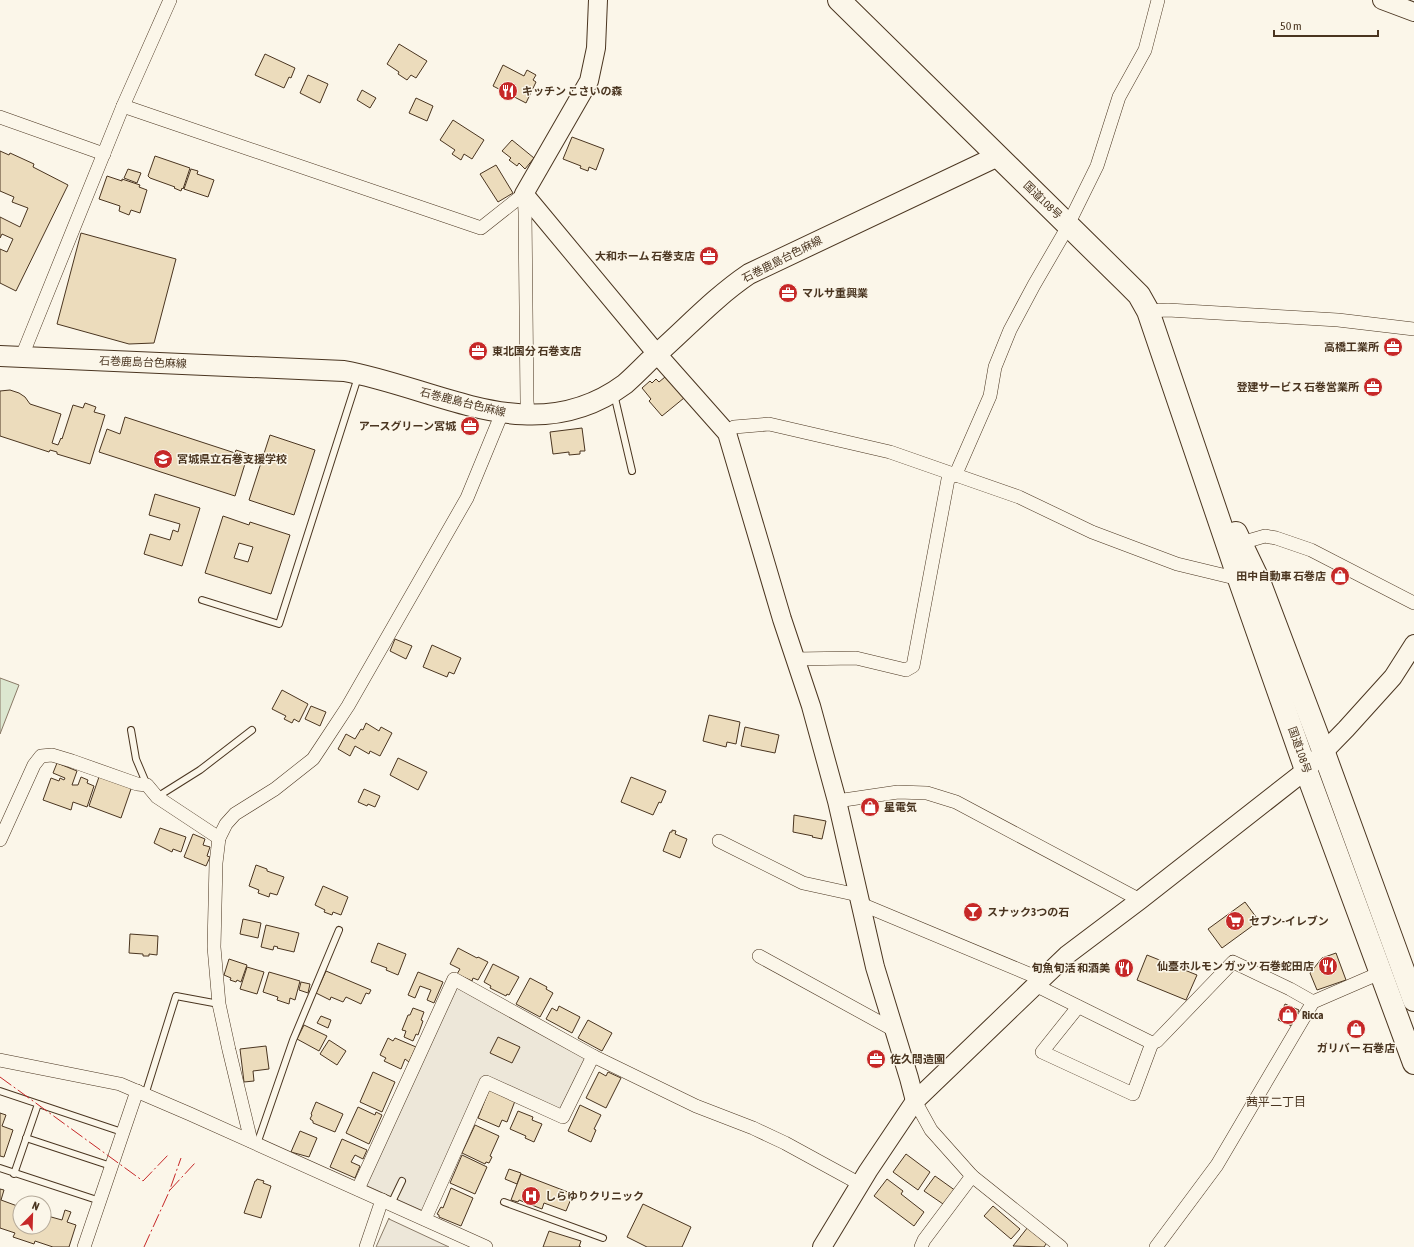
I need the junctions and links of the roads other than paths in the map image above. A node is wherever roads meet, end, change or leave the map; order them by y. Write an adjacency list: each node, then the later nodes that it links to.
1 (170, 0): 7 (street)
2 (598, 0): 11 (street)
3 (839, 0): 10 (highway, 国道108号)
4 (1158, 0): 12 (street)
5 (1382, 0): 6 (street)
6 (1414, 12)
7 (123, 106): 9 (street); 11 (street)
8 (0, 117): 9 (street)
9 (104, 154): 17 (street)
10 (998, 156): 12 (highway, 国道108号); 15 (main road, 石巻鹿島台色麻線)
11 (524, 194): 15 (street); 21 (street)
12 (1068, 225): 13 (highway, 国道108号); 25 (street)
13 (1148, 311): 14 (street); 23 (highway, 国道108号)
14 (1414, 329)
15 (657, 354): 19 (main road, 石巻鹿島台色麻線); 22 (street)
16 (0, 356): 17 (main road, 石巻鹿島台色麻線)
17 (22, 356): 18 (main road, 石巻鹿島台色麻線)
18 (359, 374): 20 (main road, 石巻鹿島台色麻線); 28 (lane)
19 (613, 390): 21 (main road, 石巻鹿島台色麻線); 24 (lane)
20 (502, 413): 21 (main road, 石巻鹿島台色麻線); 39 (street)
21 (528, 415)
22 (727, 432): 25 (street); 31 (street)
23 (1190, 436): 26 (highway, 国道108号); 27 (highway, 国道108号)
24 (632, 471)
25 (952, 475): 27 (street); 31 (street)
26 (1241, 543): 29 (street); 34 (highway, 国道108号)
27 (1239, 579): 35 (highway, 国道108号)
28 (202, 600)
29 (1414, 603)
30 (1414, 644): 34 (street)
31 (796, 659): 38 (street)
32 (131, 730): 36 (lane)
33 (252, 730): 37 (lane)
34 (1324, 753): 35 (street); 48 (highway, 国道108号)
35 (1306, 770): 43 (street); 46 (highway, 国道108号)
36 (147, 785): 37 (street); 40 (street)
37 (157, 797): 39 (street)
38 (837, 802): 42 (street); 43 (street)
39 (219, 838): 50 (street)
40 (0, 840)
41 (719, 841): 42 (street)
42 (860, 899): 47 (street); 52 (street)
43 (1140, 900): 47 (street)
44 (339, 930): 63 (lane)
45 (759, 956): 52 (street)
46 (1382, 974): 49 (street); 56 (highway, 国道108号)
47 (1038, 982): 51 (street); 59 (street)
48 (1414, 1000)
49 (1312, 1002): 53 (street); 82 (street)
50 (219, 1004): 58 (lane); 63 (street)
51 (1078, 1007): 53 (street); 53 (street)
52 (894, 1030): 59 (street)
53 (1152, 1043)
54 (593, 1056): 69 (street); 70 (street); 74 (street)
55 (0, 1060): 58 (street)
56 (1414, 1063)
57 (0, 1092): 60 (lane)
58 (141, 1093): 61 (street); 63 (street)
59 (915, 1101): 67 (street); 69 (street)
60 (38, 1104): 61 (lane); 62 (lane)
61 (122, 1132): 64 (street)
62 (26, 1138): 64 (lane); 66 (lane)
63 (254, 1143): 70 (street)
64 (111, 1166): 71 (street)
65 (0, 1168): 66 (lane)
66 (14, 1174): 71 (lane)
67 (972, 1176): 80 (street); 81 (street)
68 (402, 1181): 72 (lane)
69 (860, 1184): 79 (street)
70 (358, 1189): 72 (street)
71 (100, 1201): 76 (street)
72 (386, 1202): 74 (street); 77 (street)
73 (504, 1202): 75 (lane)
74 (425, 1219): 78 (street)
75 (603, 1238)
76 (84, 1247)
77 (366, 1247)
78 (486, 1247)
79 (822, 1247)
80 (921, 1247)
81 (1062, 1247)
82 (1156, 1247)

